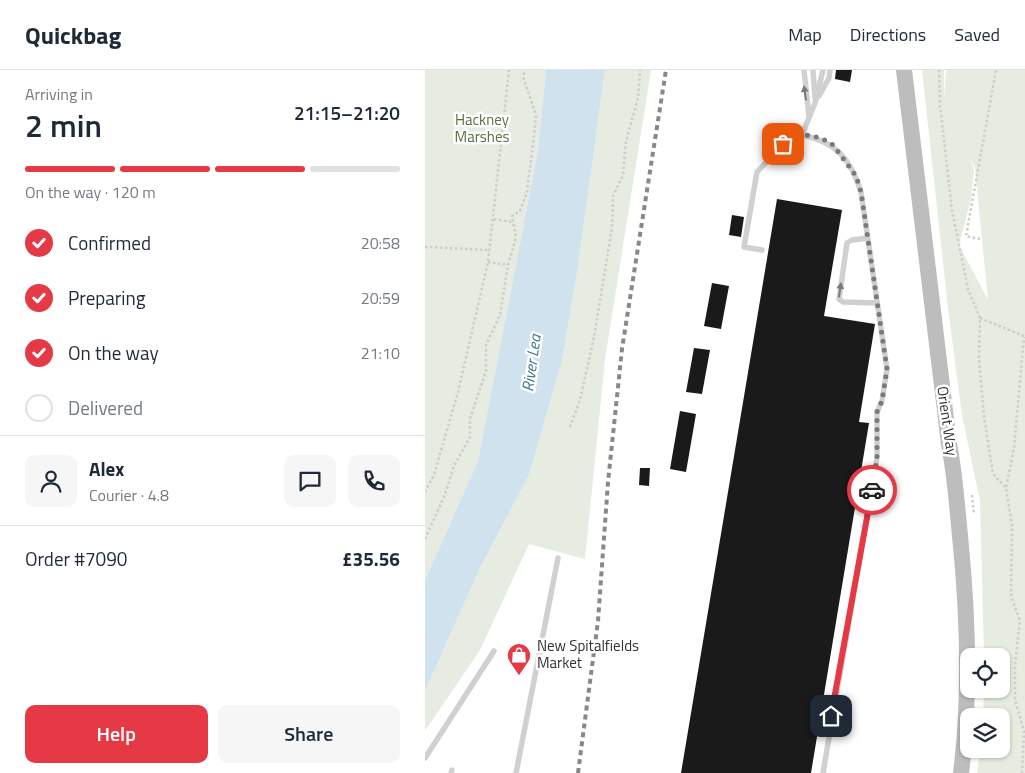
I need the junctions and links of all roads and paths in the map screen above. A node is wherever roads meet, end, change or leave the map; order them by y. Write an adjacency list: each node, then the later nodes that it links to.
1 (509, 70): 14 (path)
2 (525, 70): 15 (path)
3 (640, 70): 26 (path)
4 (804, 70): 12 (lane, one-way to 4)
5 (813, 70): 11 (lane)
6 (823, 70): 11 (lane)
7 (830, 70): 11 (lane)
8 (904, 70): 35 (street, Orient Way)
9 (939, 70): 24 (path)
10 (996, 70): 17 (path)
11 (815, 103): 12 (lane)
12 (809, 116): 13 (lane)
13 (802, 134): 16 (lane); 20 (lane)
14 (494, 219): 15 (path); 19 (path)
15 (512, 222): 22 (path)
16 (868, 238): 23 (lane); 23 (lane, one-way to 16)
17 (980, 239)
18 (425, 247): 19 (path)
19 (490, 250): 21 (path)
20 (762, 250)
21 (488, 262): 22 (path); 28 (path)
22 (508, 265): 29 (path)
23 (877, 303): 34 (lane)
24 (980, 318): 25 (path); 27 (path)
25 (1024, 336): 27 (path)
26 (570, 427)
27 (1006, 488): 36 (path)
28 (425, 492)
29 (425, 539)
30 (558, 558): 33 (lane)
31 (493, 650): 32 (lane)
32 (425, 758)
33 (516, 773)
34 (823, 773)
35 (961, 773)
36 (1022, 773)

